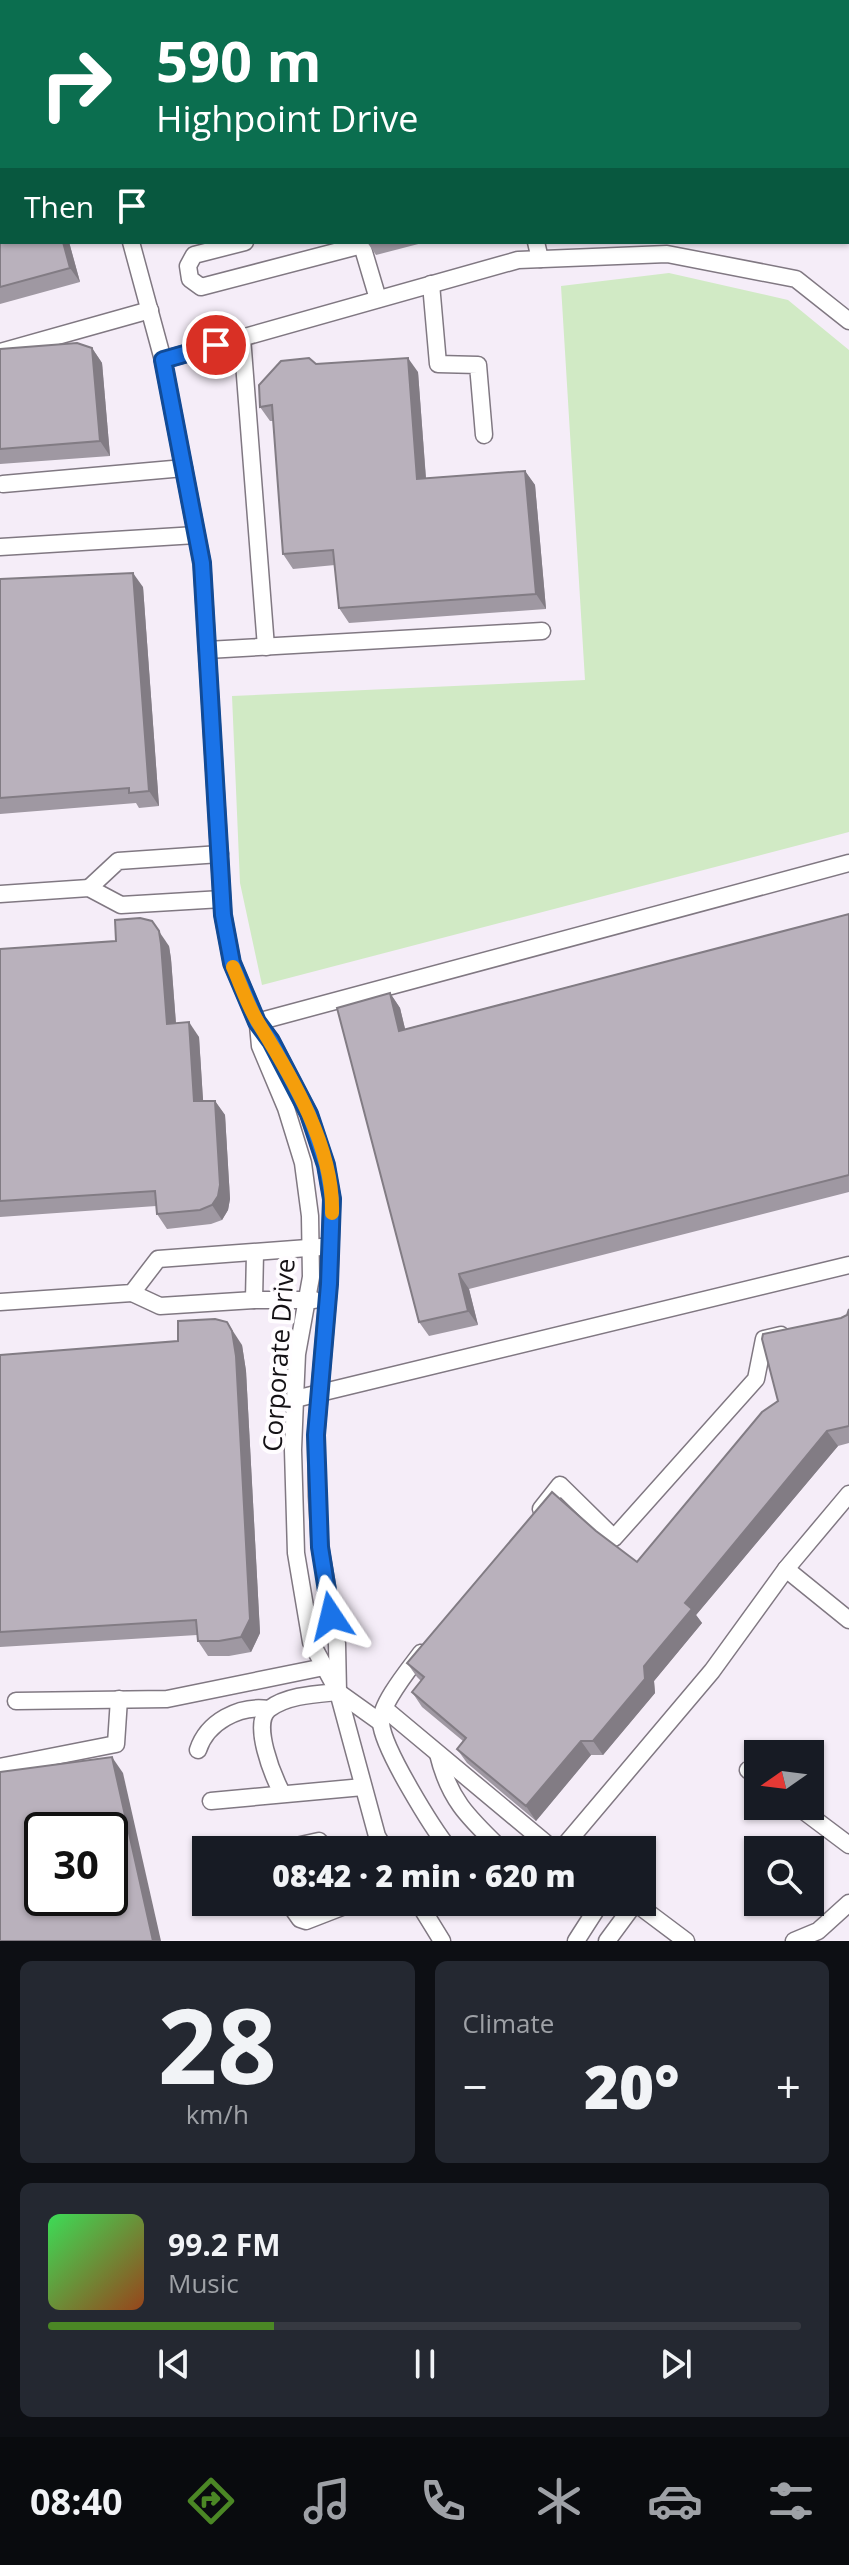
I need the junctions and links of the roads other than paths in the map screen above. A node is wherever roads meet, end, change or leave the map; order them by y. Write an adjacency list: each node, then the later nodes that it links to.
1 (132, 244): 8 (street, Corporate Drive)
2 (237, 244): 3 (street)
3 (362, 244): 7 (street)
4 (536, 244): 5 (street)
5 (540, 259): 6 (street); 9 (street)
6 (431, 284): 7 (street); 13 (street)
7 (378, 299): 10 (street)
8 (150, 310): 11 (street); 12 (street, Corporate Drive)
9 (849, 321)
10 (242, 337): 12 (street); 19 (street)
11 (0, 352)
12 (163, 360): 14 (street, Corporate Drive)
13 (484, 435)
14 (184, 468): 15 (street); 16 (street, Corporate Drive)
15 (3, 484)
16 (196, 535): 17 (street); 20 (street, Corporate Drive)
17 (0, 547)
18 (542, 631): 19 (street)
19 (266, 647): 20 (street)
20 (207, 650): 21 (street, Corporate Drive)
21 (220, 854): 23 (street); 25 (street, Corporate Drive)
22 (849, 863): 26 (street)
23 (89, 888): 24 (street); 25 (street)
24 (0, 894)
25 (222, 899): 26 (street, Corporate Drive)
26 (257, 1022): 27 (street, Corporate Drive); 28 (street, Corporate Drive)
27 (331, 1246): 28 (street); 34 (street, Corporate Drive)
28 (311, 1249): 29 (street); 33 (street, Corporate Drive)
29 (255, 1253): 31 (street); 32 (street)
30 (849, 1265): 37 (street)
31 (132, 1293): 32 (street); 35 (street)
32 (254, 1300): 33 (street)
33 (307, 1300): 34 (street); 38 (street, Corporate Drive)
34 (328, 1300): 37 (street, Corporate Drive)
35 (0, 1302)
36 (792, 1333): 40 (street)
37 (318, 1393): 38 (street); 45 (street, Corporate Drive)
38 (295, 1399): 44 (street, Corporate Drive)
39 (849, 1494): 41 (street)
40 (530, 1521)
41 (786, 1569): 42 (street); 61 (street)
42 (849, 1620)
43 (429, 1641): 49 (street)
44 (324, 1667): 45 (street, Corporate Drive); 46 (street)
45 (338, 1692): 48 (street); 49 (street); 53 (street, Corporate Drive)
46 (119, 1699): 47 (street); 52 (street)
47 (16, 1701)
48 (268, 1709): 50 (street); 54 (street)
49 (383, 1715): 51 (street); 58 (street)
50 (198, 1750)
51 (438, 1754): 59 (street); 60 (street)
52 (0, 1767)
53 (363, 1787): 54 (street); 57 (street, Corporate Drive)
54 (282, 1793): 55 (street)
55 (211, 1801)
56 (816, 1820): 62 (street)
57 (377, 1836)
58 (438, 1836)
59 (488, 1836)
60 (546, 1836)
61 (574, 1836)
62 (849, 1845)
63 (849, 1903): 74 (street)
64 (298, 1916): 65 (street)
65 (319, 1916)
66 (427, 1916): 70 (street)
67 (592, 1916): 71 (street)
68 (625, 1916): 72 (street)
69 (652, 1916): 73 (street)
70 (442, 1941)
71 (576, 1941)
72 (607, 1941)
73 (686, 1941)
74 (794, 1941)

